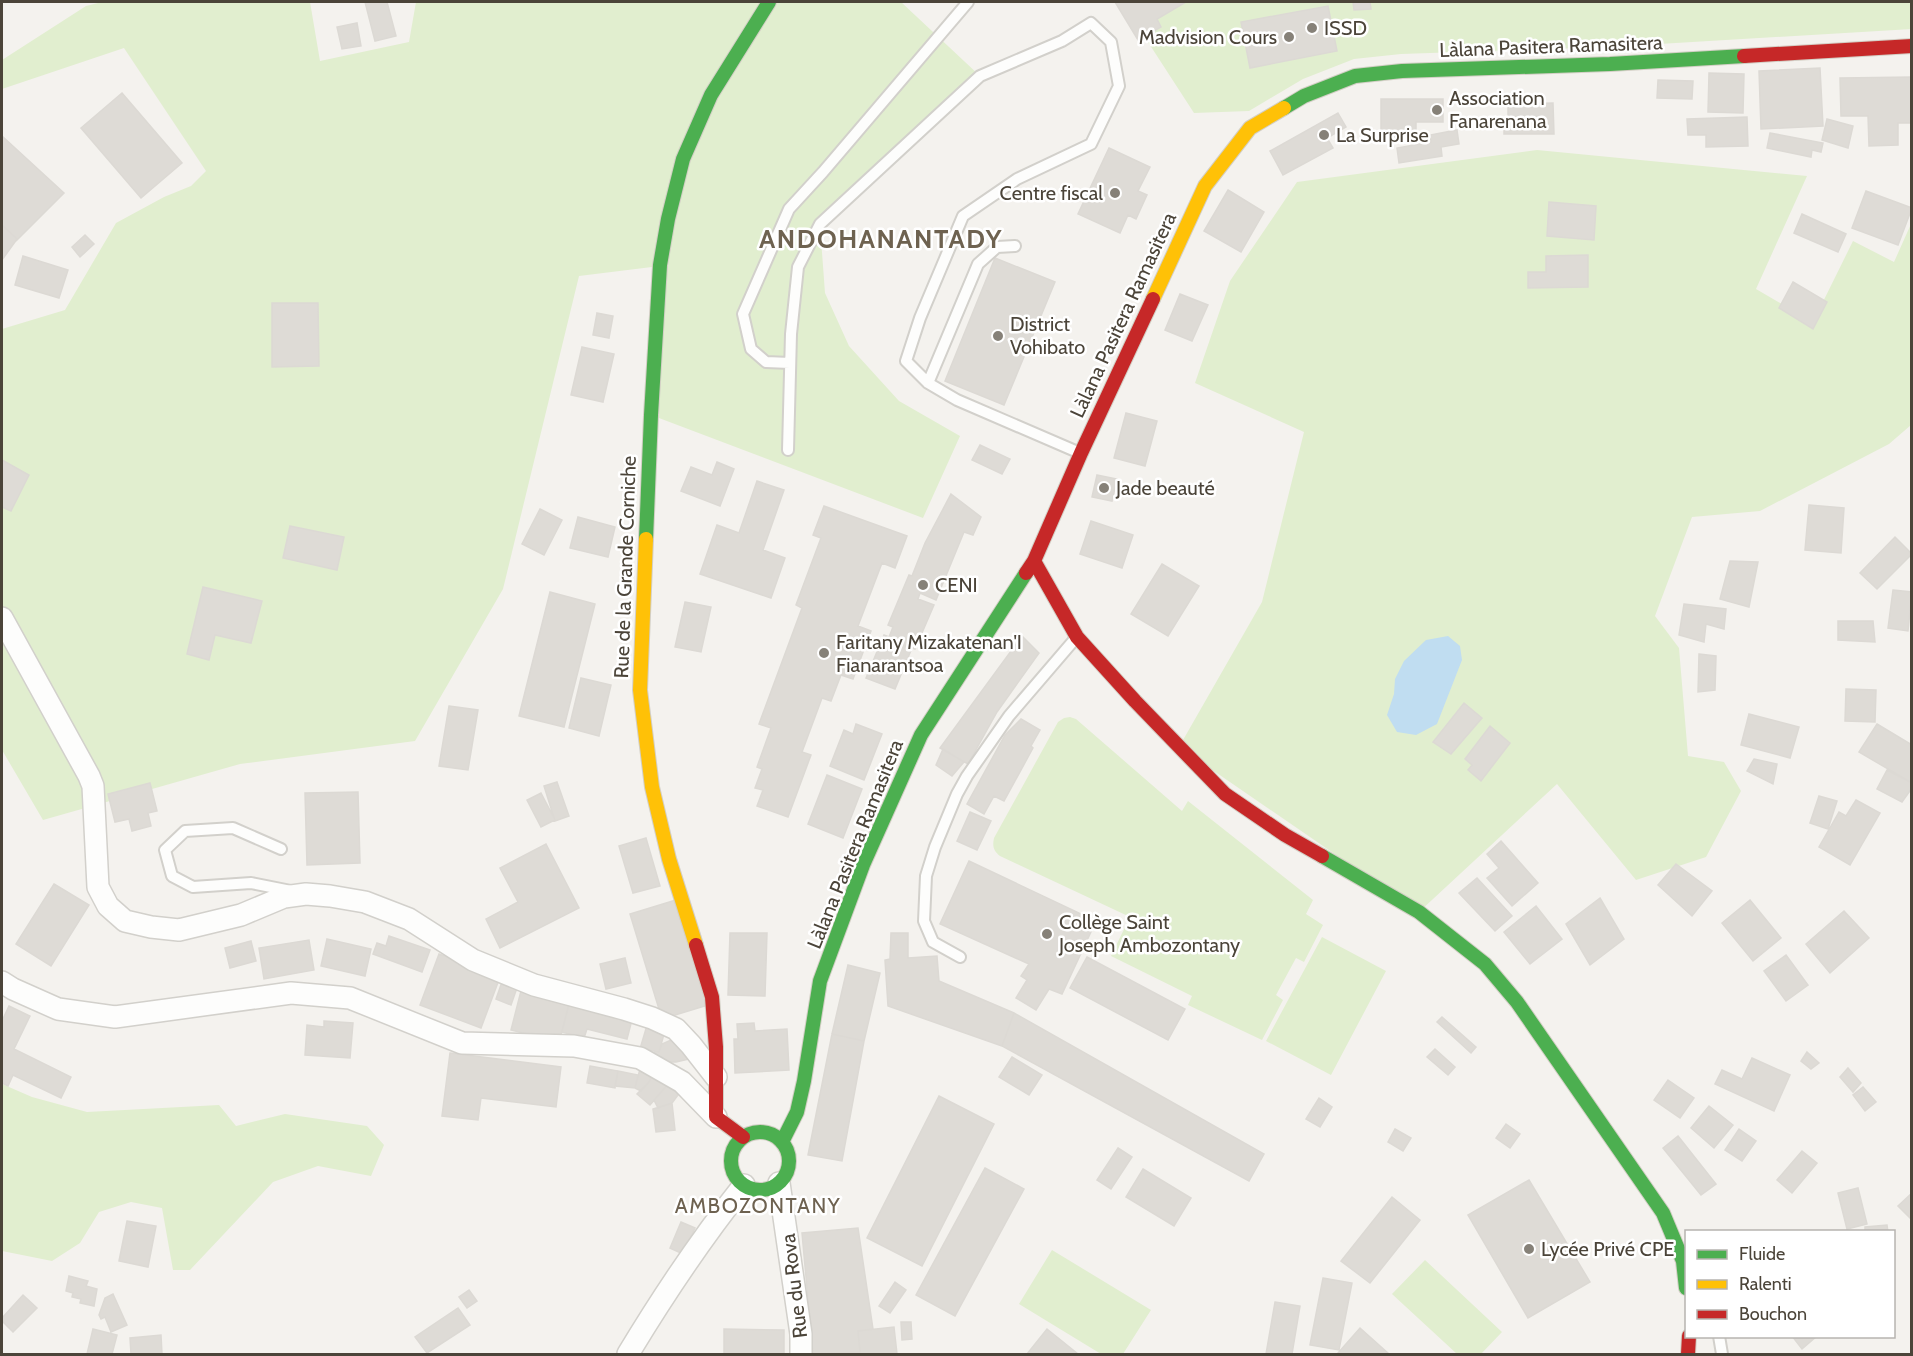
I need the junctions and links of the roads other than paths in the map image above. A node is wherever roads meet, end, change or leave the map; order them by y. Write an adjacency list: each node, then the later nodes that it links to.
1 (770, 2): 16 (street, Rue de la Grande Corniche)
2 (968, 2): 5 (lane)
3 (1911, 46): 8 (street, Làlana Pasitera Ramasitera)
4 (1015, 246): 6 (lane)
5 (790, 363): 6 (lane); 7 (lane)
6 (928, 383): 8 (lane)
7 (788, 450)
8 (1081, 453): 9 (street, Làlana Pasitera Ramasitera)
9 (1034, 561): 11 (street); 19 (street, Làlana Pasitera Ramasitera)
10 (2, 618): 13 (street)
11 (1077, 637): 14 (lane); 22 (street)
12 (281, 849): 13 (lane)
13 (306, 894): 16 (street)
14 (960, 957)
15 (2, 982): 17 (street)
16 (716, 1077): 17 (street, Rue de la Grande Corniche)
17 (716, 1117): 18 (street)
18 (743, 1137): 19 (street); 21 (street)
19 (782, 1142): 20 (street)
20 (779, 1183): 21 (street); 26 (street, Rue du Rova)
21 (744, 1185): 25 (street)
22 (1685, 1279)
23 (1689, 1338): 27 (street)
24 (1719, 1338): 28 (lane)
25 (628, 1354)
26 (801, 1354)
27 (1688, 1354)
28 (1722, 1354)

